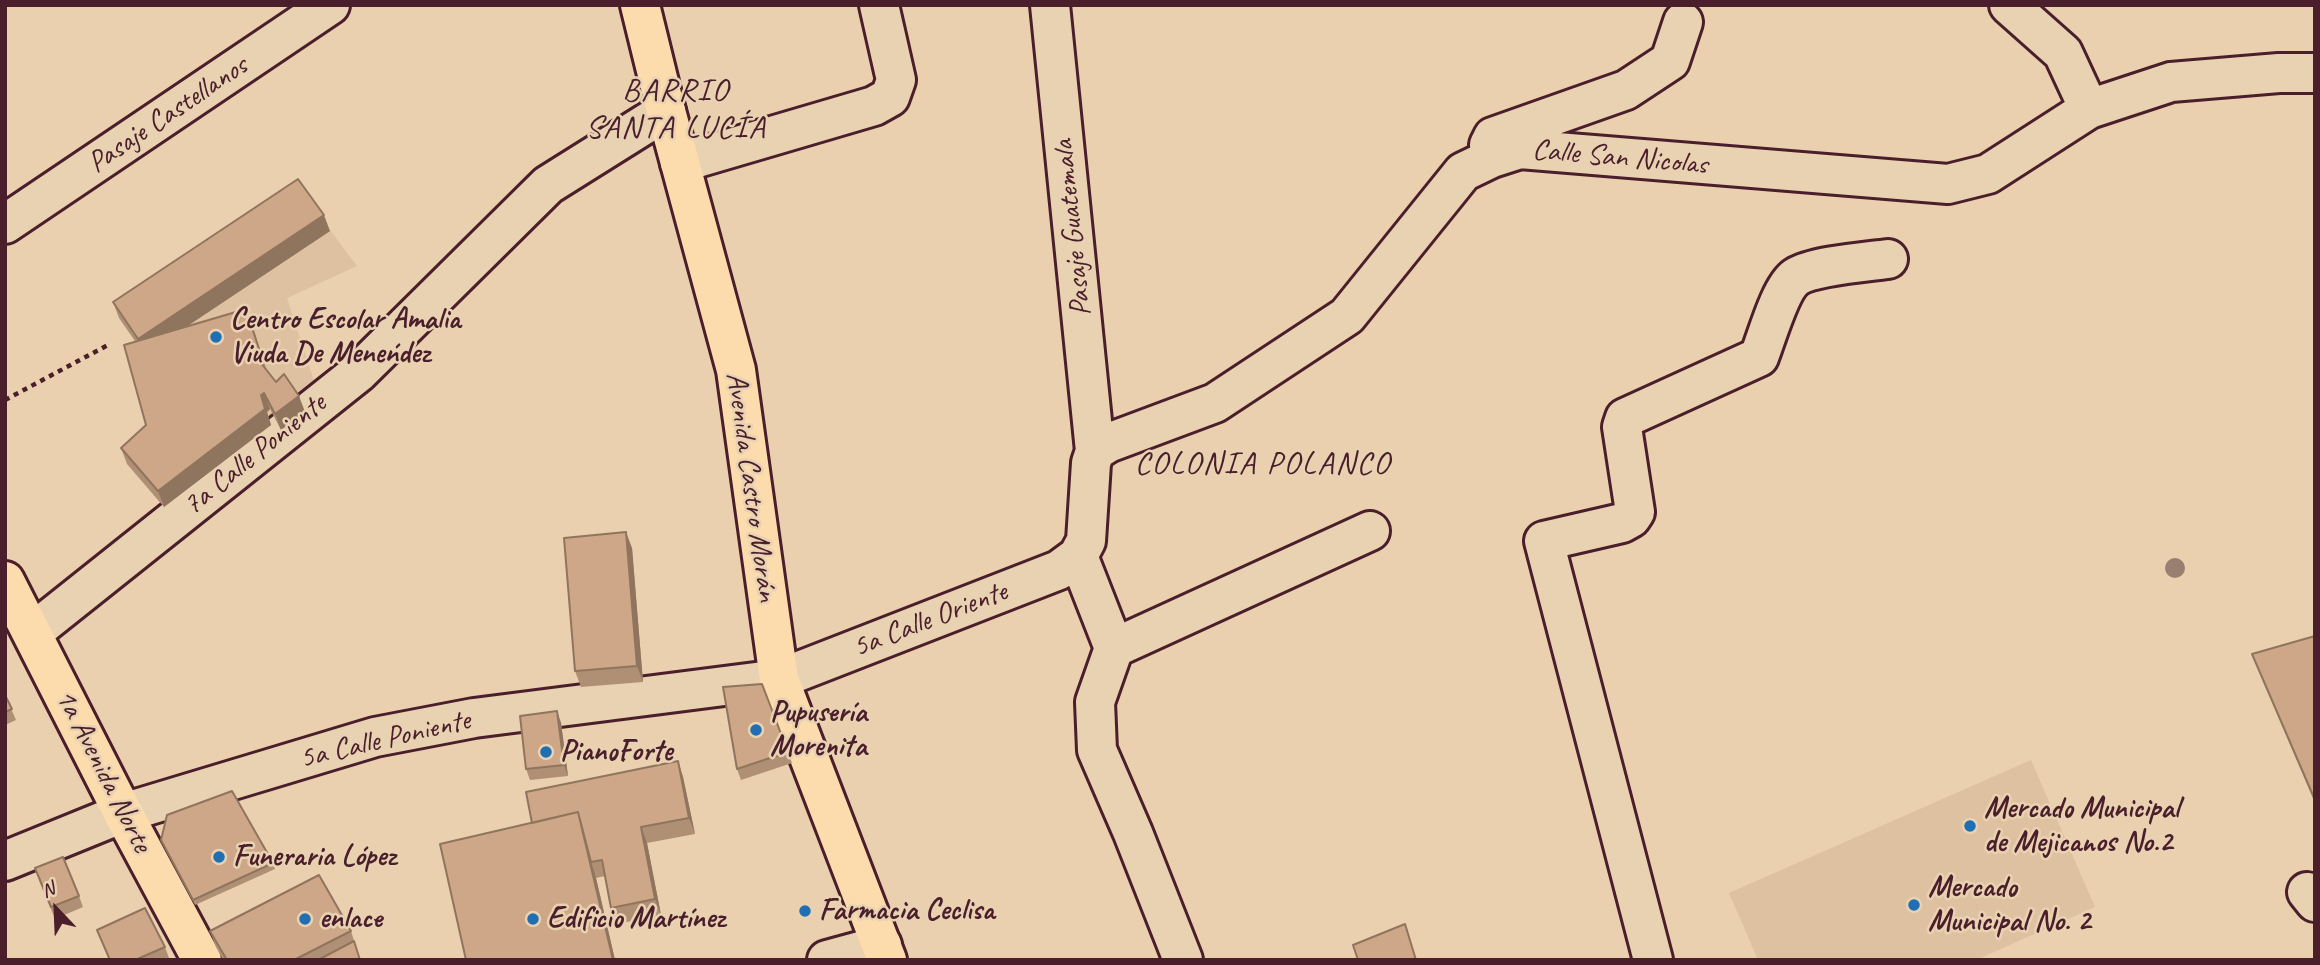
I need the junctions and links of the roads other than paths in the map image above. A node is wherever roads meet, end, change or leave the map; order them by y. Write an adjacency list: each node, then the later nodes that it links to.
1 (330, 5): 12 (street, Pasaje Castellanos)
2 (640, 5): 9 (main road, Avenida Castro Morán)
3 (879, 5): 11 (street)
4 (1050, 5): 14 (street, Pasaje Guatemala)
5 (2009, 5): 8 (street)
6 (1683, 22): 10 (street)
7 (2315, 73): 8 (street, Calle San Nicolas)
8 (2090, 109): 10 (street, Calle San Nicolas)
9 (666, 111): 11 (main road, Avenida Castro Morán); 18 (street, 7a Calle Poniente)
10 (1492, 158): 14 (street, Calle San Nicolas)
11 (680, 163): 20 (main road, Avenida Castro Morán)
12 (5, 224)
13 (1888, 259): 27 (street)
14 (1095, 451): 16 (street)
15 (1370, 531): 19 (street)
16 (1078, 556): 19 (street); 20 (street, 5a Calle Oriente)
17 (5, 581): 18 (main road, 1a Avenida Norte)
18 (33, 632): 21 (main road, 1a Avenida Norte)
19 (1114, 648): 26 (street)
20 (779, 679): 21 (street, 5a Calle Poniente); 23 (main road, Avenida Castro Morán)
21 (123, 813): 22 (street, 5a Calle Poniente); 24 (main road, 1a Avenida Norte)
22 (5, 861)
23 (885, 952): 25 (street)
24 (202, 960)
25 (827, 960)
26 (1183, 960)
27 (1653, 960)

